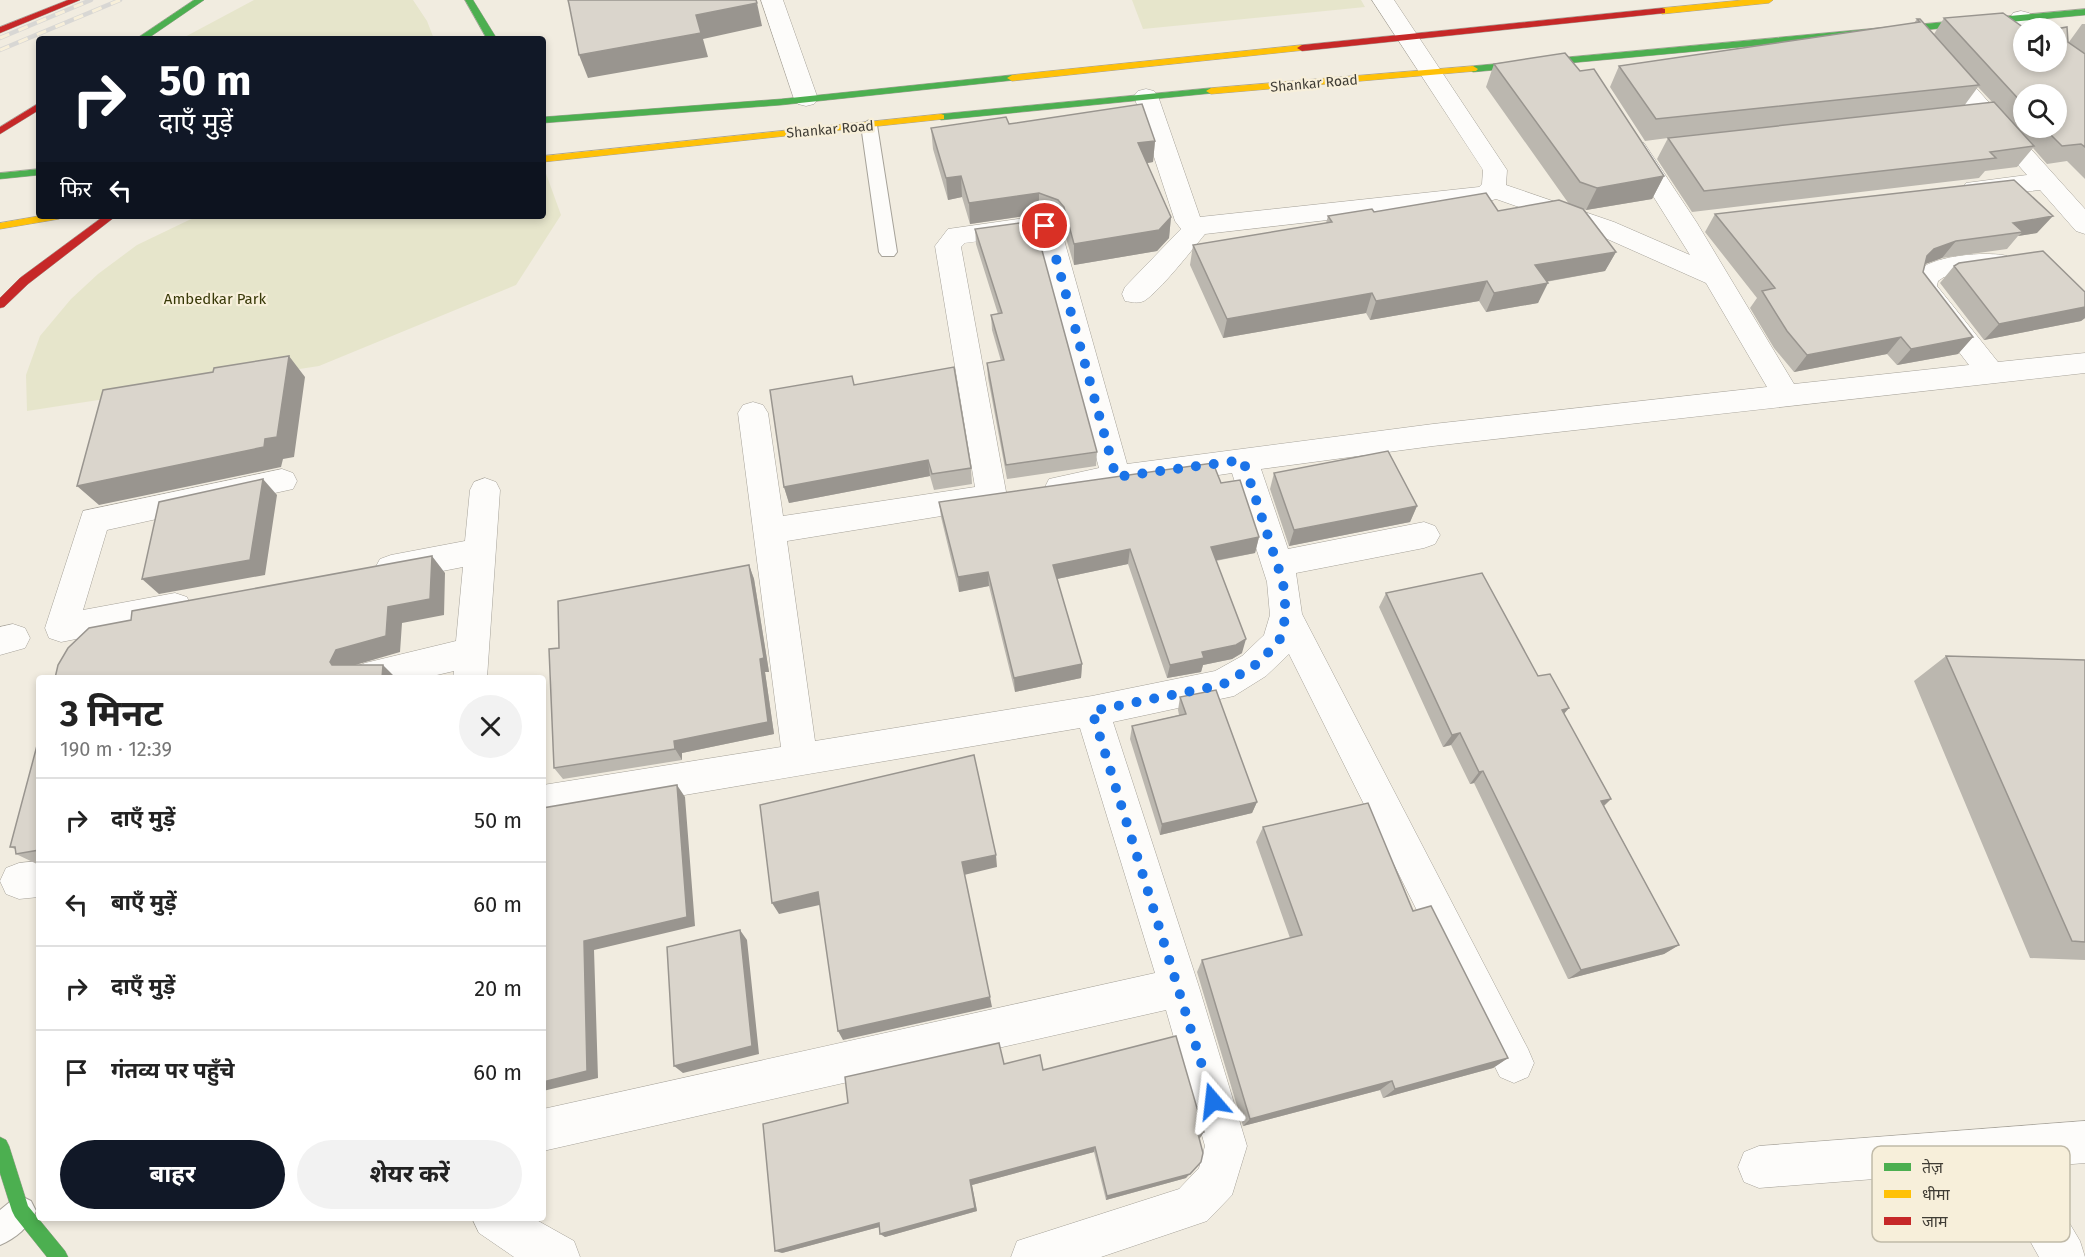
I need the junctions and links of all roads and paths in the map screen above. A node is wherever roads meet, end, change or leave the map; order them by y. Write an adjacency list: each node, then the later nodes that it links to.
1 (76, 0): 11 (main road)
2 (200, 0): 12 (main road)
3 (469, 0): 13 (main road)
4 (772, 0): 17 (street)
5 (1383, 0): 14 (street)
6 (1769, 0): 14 (main road, Shankar Road)
7 (2085, 12): 8 (main road, Shankar Road)
8 (2054, 18)
9 (2013, 24): 10 (main road, Shankar Road)
10 (1910, 28): 15 (main road, Shankar Road); 27 (street)
11 (0, 30)
12 (146, 36)
13 (490, 36)
14 (1406, 38): 15 (street); 17 (main road, Shankar Road)
15 (1431, 74): 16 (main road, Shankar Road); 28 (street)
16 (1146, 96): 21 (main road, Shankar Road); 34 (street)
17 (806, 99): 19 (main road, Shankar Road)
18 (36, 108): 22 (main road)
19 (782, 118): 20 (main road, Shankar Road); 21 (main road, Shankar Road); 24 (main road, Shankar Road)
20 (546, 120)
21 (868, 125): 35 (lane)
22 (0, 131)
23 (1640, 144): 37 (street)
24 (546, 158)
25 (36, 171): 26 (main road)
26 (0, 176)
27 (2045, 181): 29 (street); 32 (street)
28 (1492, 189): 34 (street); 37 (street)
29 (1952, 192)
30 (41, 219): 33 (main road)
31 (107, 219): 39 (main road)
32 (2085, 225)
33 (0, 226)
34 (1198, 226): 38 (street)
35 (888, 252)
36 (2020, 260): 41 (street)
37 (1716, 277): 42 (street)
38 (1135, 294)
39 (0, 304)
40 (2085, 363): 41 (street)
41 (1991, 373): 42 (street)
42 (1787, 397): 44 (street)
43 (753, 413): 49 (street)
44 (1243, 460): 45 (street); 52 (street)
45 (1116, 477): 48 (street); 48 (street)
46 (282, 481): 56 (street)
47 (485, 490): 51 (street)
48 (1013, 494): 49 (street)
49 (770, 531): 61 (street)
50 (1424, 536): 52 (street)
51 (480, 551): 53 (street); 58 (street)
52 (1277, 564): 55 (street)
53 (365, 572)
54 (206, 602): 56 (street)
55 (1286, 615): 60 (street); 64 (street)
56 (118, 618): 57 (street)
57 (72, 657)
58 (470, 665): 59 (street)
59 (389, 675)
60 (1092, 711): 61 (street); 63 (street)
61 (800, 760): 62 (street)
62 (546, 802)
63 (1179, 987): 65 (street); 76 (street)
64 (1514, 1063)
65 (546, 1129)
66 (2085, 1142): 68 (street)
67 (0, 1146): 71 (main road)
68 (2037, 1146)
69 (1872, 1159): 70 (street)
70 (1759, 1167)
71 (10, 1221): 74 (main road)
72 (498, 1221): 75 (street)
73 (2055, 1242): 77 (street)
74 (59, 1257)
75 (558, 1257)
76 (1033, 1257)
77 (2064, 1257)

